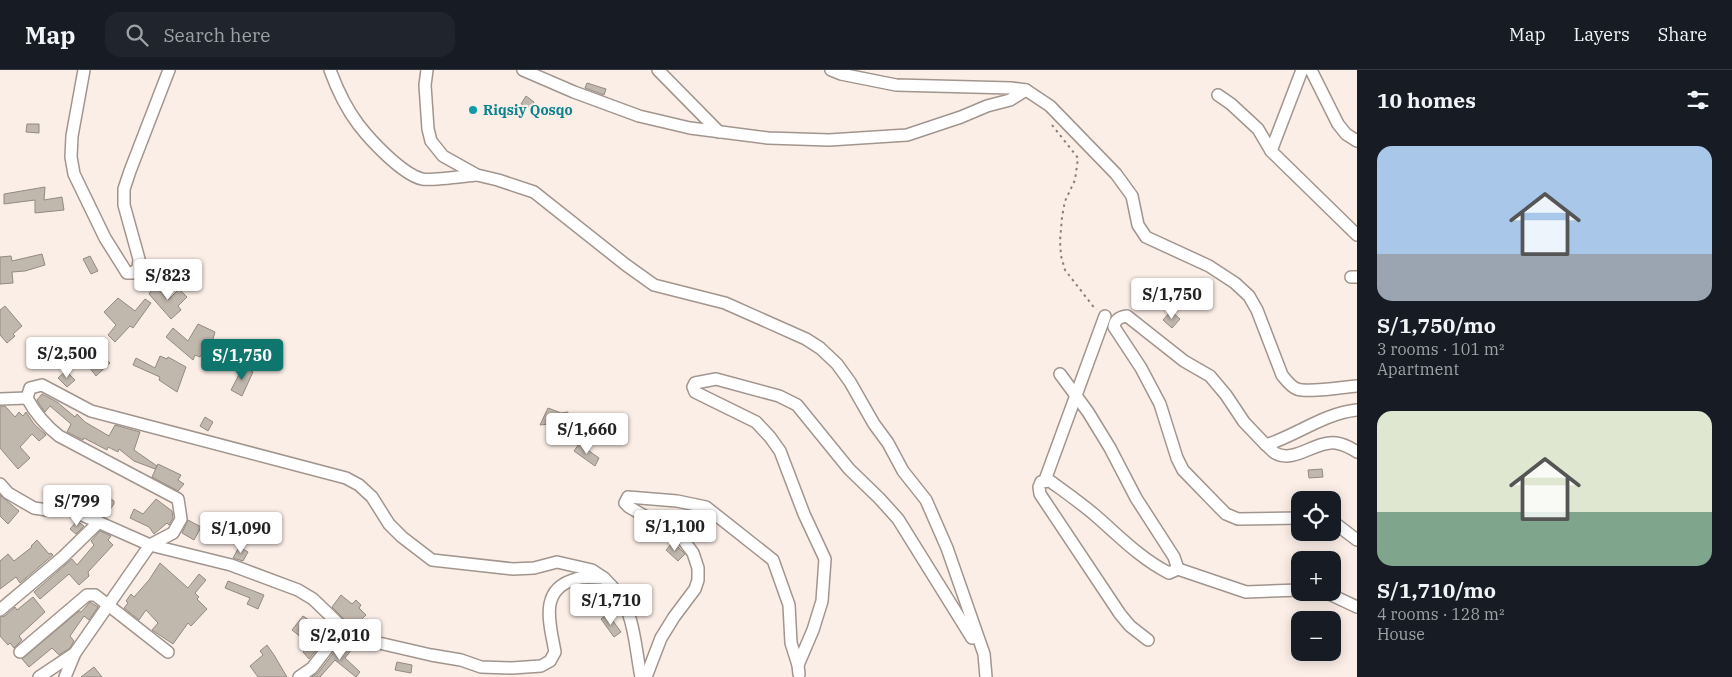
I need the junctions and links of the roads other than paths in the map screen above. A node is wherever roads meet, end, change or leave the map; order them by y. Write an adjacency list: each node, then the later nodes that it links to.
1 (84, 70): 2 (street)
2 (169, 70)
3 (330, 70): 15 (street)
4 (427, 70): 15 (street)
5 (523, 70): 12 (street)
6 (658, 70): 12 (street)
7 (831, 70): 10 (street)
8 (1302, 70): 14 (street)
9 (1311, 70): 13 (street)
10 (1026, 90): 12 (street); 19 (street)
11 (1218, 95): 14 (street)
12 (719, 132)
13 (1357, 141)
14 (1271, 151): 16 (street)
15 (477, 175): 45 (street)
16 (1357, 235)
17 (1105, 316): 20 (street)
18 (1060, 374): 20 (street)
19 (1357, 386)
20 (1077, 397): 26 (street); 33 (street)
21 (27, 398): 22 (street); 32 (street); 34 (street)
22 (0, 399)
23 (1357, 410): 24 (street)
24 (1266, 444): 25 (street); 28 (street)
25 (1357, 452)
26 (1045, 480): 33 (street); 41 (street)
27 (0, 484): 29 (street)
28 (1291, 518)
29 (100, 522): 32 (street); 39 (street)
30 (1341, 528): 31 (street)
31 (1357, 540)
32 (150, 545): 37 (street); 40 (street)
33 (1178, 569): 35 (street)
34 (604, 578): 40 (street); 50 (street)
35 (1291, 590)
36 (1341, 600): 38 (street)
37 (108, 605): 42 (street); 43 (street); 44 (street)
38 (1357, 607)
39 (0, 610)
40 (344, 628): 49 (street)
41 (1148, 640)
42 (20, 652)
43 (168, 652)
44 (74, 653): 47 (street); 48 (street)
45 (985, 661): 46 (street); 52 (street)
46 (799, 673): 51 (street)
47 (39, 677)
48 (65, 677)
49 (299, 677)
50 (641, 677)
51 (646, 677)
52 (986, 677)

